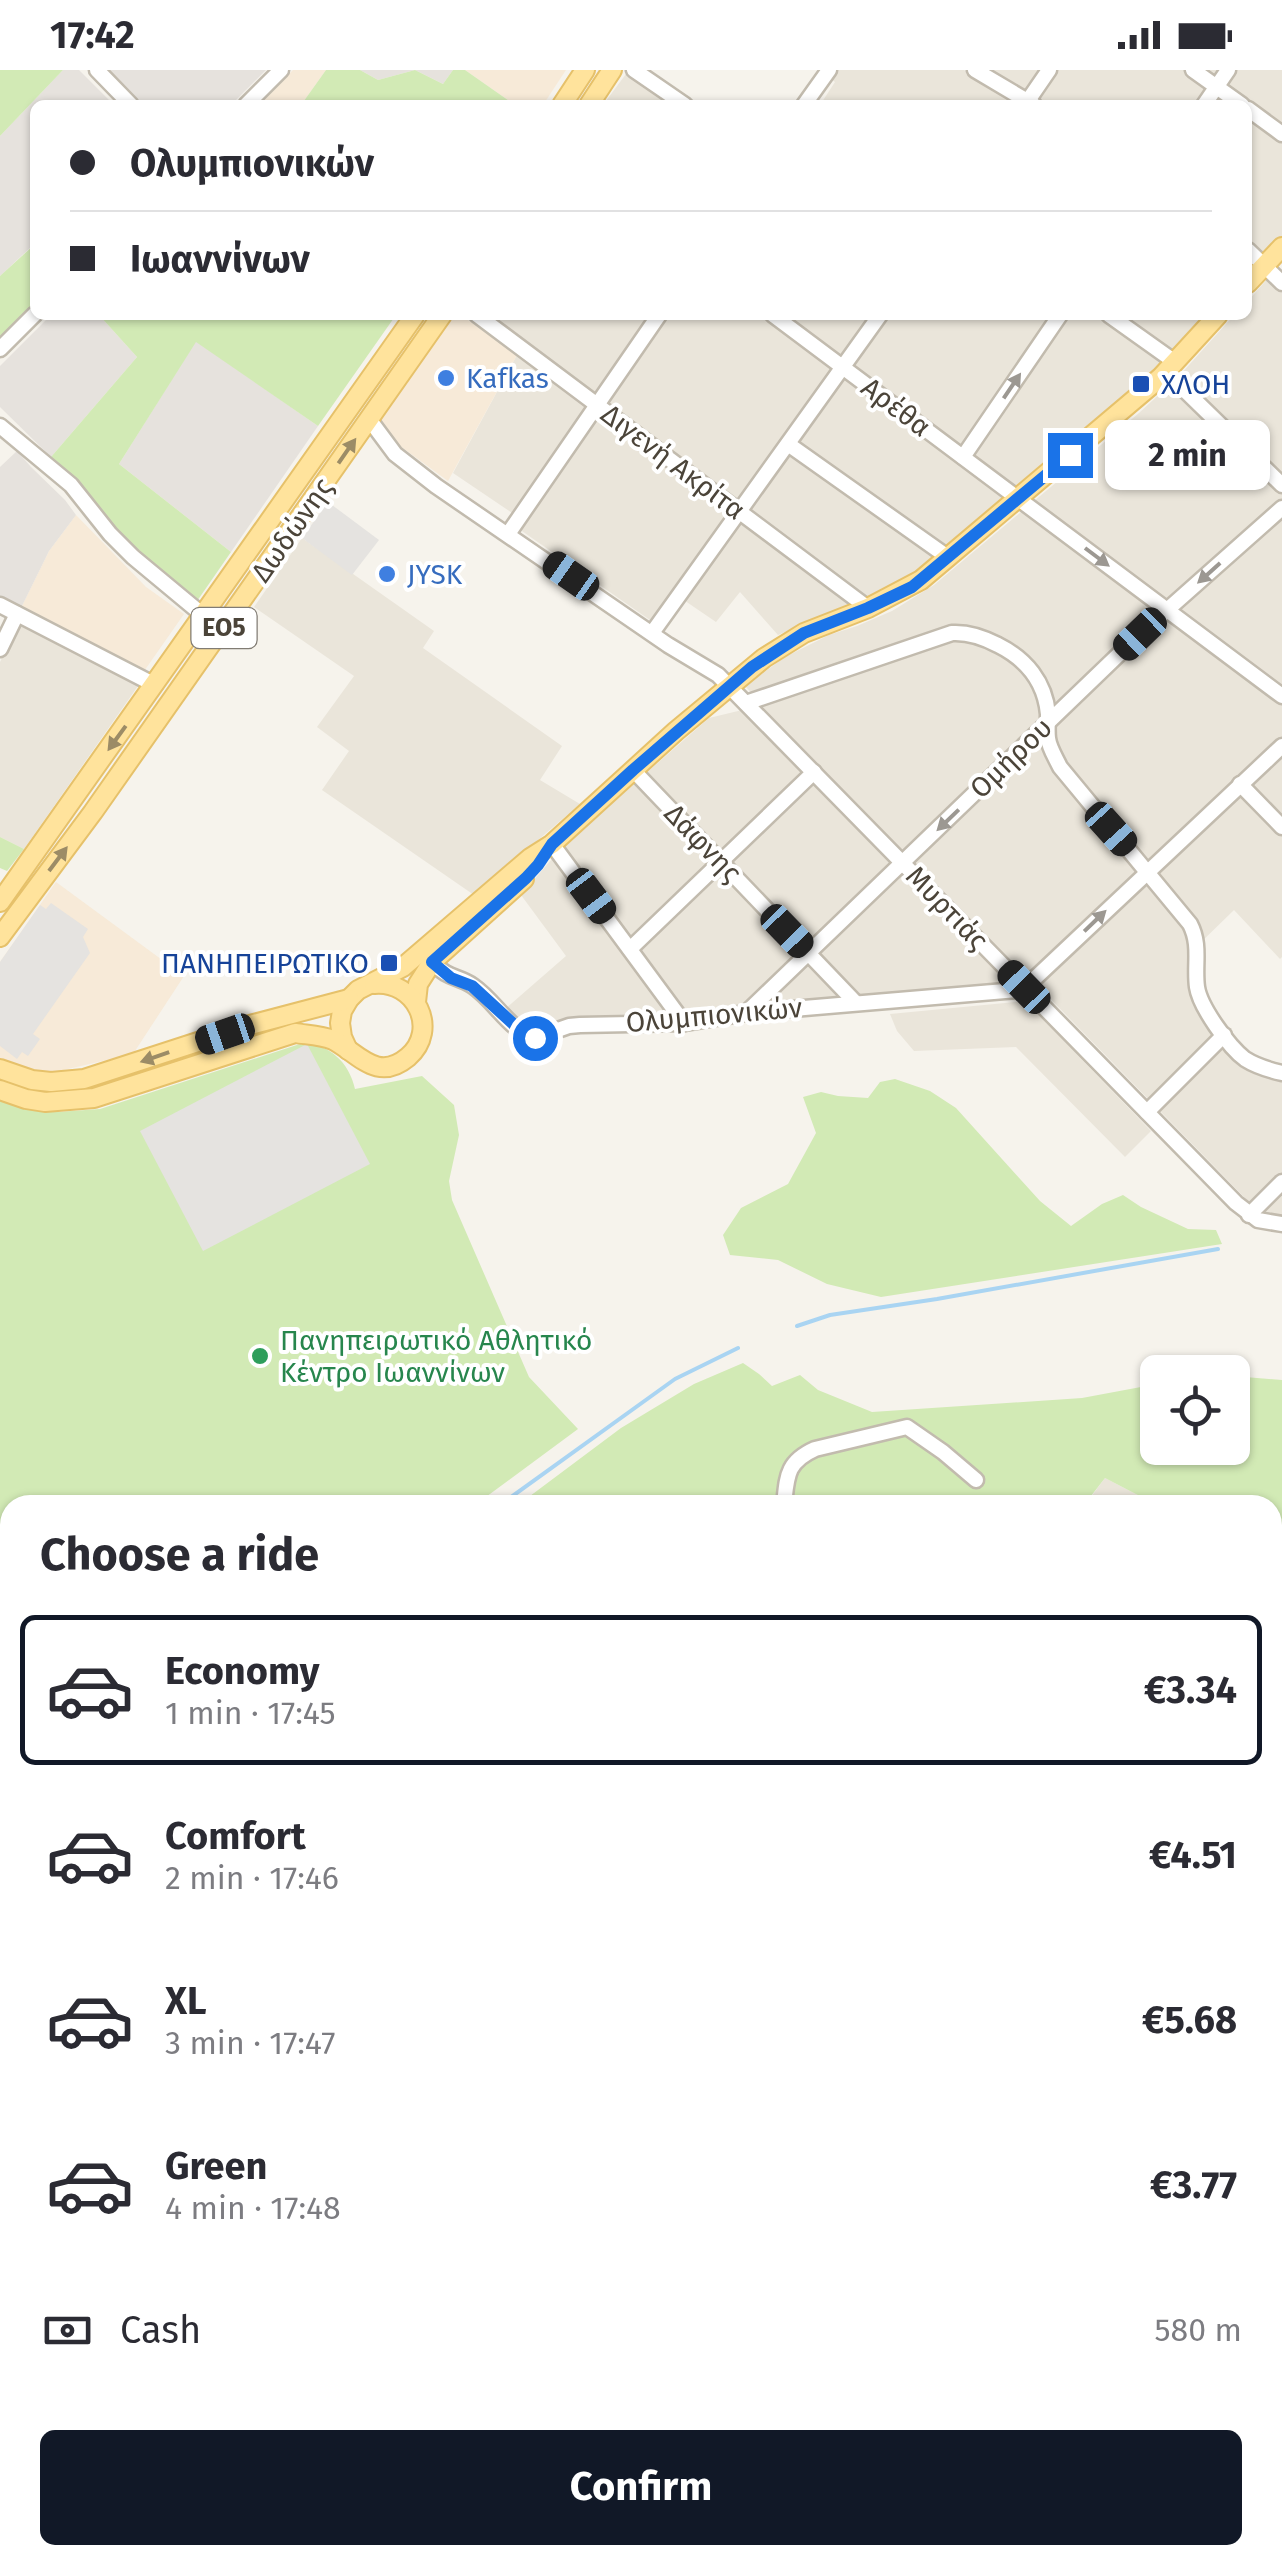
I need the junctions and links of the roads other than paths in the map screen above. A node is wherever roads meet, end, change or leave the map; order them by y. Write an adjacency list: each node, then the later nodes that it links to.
1 (97, 70): 12 (street)
2 (281, 70): 13 (street)
3 (585, 70): 14 (main road)
4 (612, 70): 15 (main road)
5 (634, 70): 16 (street)
6 (829, 70): 17 (street)
7 (975, 70): 18 (street)
8 (1049, 70): 19 (street)
9 (1193, 70): 11 (street)
10 (1228, 70): 11 (street)
11 (1216, 87): 20 (street); 21 (street)
12 (126, 100)
13 (251, 100)
14 (565, 100)
15 (591, 100)
16 (678, 100)
17 (808, 100)
18 (1023, 100)
19 (1031, 100)
20 (1207, 100)
21 (1235, 100)
22 (1252, 112): 23 (street)
23 (1282, 134)
24 (1282, 248): 26 (main road)
25 (1252, 254): 26 (street)
26 (1264, 265): 27 (main road); 28 (street)
27 (1252, 278)
28 (1282, 283)
29 (30, 319): 39 (street)
30 (412, 320): 57 (main road, Δωδώνης / ΕΟ5)
31 (438, 320): 43 (main road, Δωδώνης / ΕΟ5)
32 (484, 320): 42 (street, Διγενή Ακρίτα)
33 (656, 320): 42 (street)
34 (780, 320): 41 (street, Αρέθα)
35 (877, 320): 41 (street)
36 (1057, 320): 46 (street, one-way to 36)
37 (1114, 320): 40 (street)
38 (1213, 320): 40 (main road)
39 (0, 349)
40 (1170, 367): 47 (street); 48 (main road)
41 (843, 368): 45 (street); 46 (street, Αρέθα)
42 (597, 405): 50 (street, Διγενή Ακρίτα); 51 (street)
43 (368, 419): 51 (street, Μυρτιάς); 75 (main road, Δωδώνης / ΕΟ5, one-way to 43)
44 (0, 426): 57 (street)
45 (788, 444): 50 (street); 52 (street)
46 (963, 457): 48 (street, Αρέθα)
47 (1282, 485)
48 (1019, 499): 52 (main road); 55 (street, Αρέθα, one-way to 55)
49 (1282, 508): 55 (street, Ομήρου, one-way to 55)
50 (740, 512): 54 (street, Διγενή Ακρίτα); 58 (street)
51 (508, 534): 58 (street, Μυρτιάς)
52 (948, 558): 54 (main road)
53 (0, 605): 56 (street)
54 (868, 608): 61 (main road)
55 (1168, 610): 62 (street, Αρέθα); 64 (street, Ομήρου)
56 (17, 614): 59 (street); 60 (street)
57 (204, 616): 60 (main road, Δωδώνης / ΕΟ5)
58 (652, 633): 61 (street, Μυρτιάς)
59 (0, 649)
60 (155, 685): 74 (main road, Δωδώνης / ΕΟ5, one-way to 74)
61 (730, 685): 63 (street, Μυρτιάς); 66 (main road)
62 (1282, 696)
63 (746, 703): 64 (street); 67 (street, Μυρτιάς)
64 (1048, 722): 72 (street, Ομήρου, one-way to 72); 73 (street)
65 (1282, 746): 68 (street)
66 (633, 770): 70 (main road); 71 (street, Δάφνης)
67 (814, 772): 71 (street); 72 (street, Μυρτιάς)
68 (1240, 784): 69 (street); 73 (street)
69 (1282, 827)
70 (552, 844): 76 (street); 78 (main road); 79 (main road)
71 (722, 862): 76 (street); 77 (street, Δάφνης)
72 (903, 862): 77 (street, Ομήρου); 80 (street, Μυρτιάς)
73 (1146, 872): 80 (street, one-way to 73); 86 (street)
74 (0, 902)
75 (0, 937)
76 (630, 949): 85 (street)
77 (809, 954): 83 (street, Δάφνης); 84 (street, Ομήρου)
78 (432, 962): 82 (main road); 85 (street, Ολυμπιονικών)
79 (370, 985): 81 (main road); 82 (main road)
80 (1024, 987): 83 (street, Ολυμπιονικών); 91 (street, Μυρτιάς)
81 (348, 999): 87 (main road); 88 (main road, one-way to 88)
82 (416, 1002): 87 (main road)
83 (856, 1003): 84 (street, Ολυμπιονικών)
84 (746, 1014): 85 (street, Ολυμπιονικών)
85 (684, 1022)
86 (1224, 1035): 89 (street); 91 (street)
87 (348, 1050): 90 (main road)
88 (0, 1070)
89 (1282, 1074)
90 (0, 1090)
91 (1146, 1112): 93 (street, Μυρτιάς)
92 (1282, 1182): 93 (street)
93 (1249, 1214): 94 (street)
94 (1282, 1224)
95 (976, 1480): 96 (street)
96 (786, 1495)

